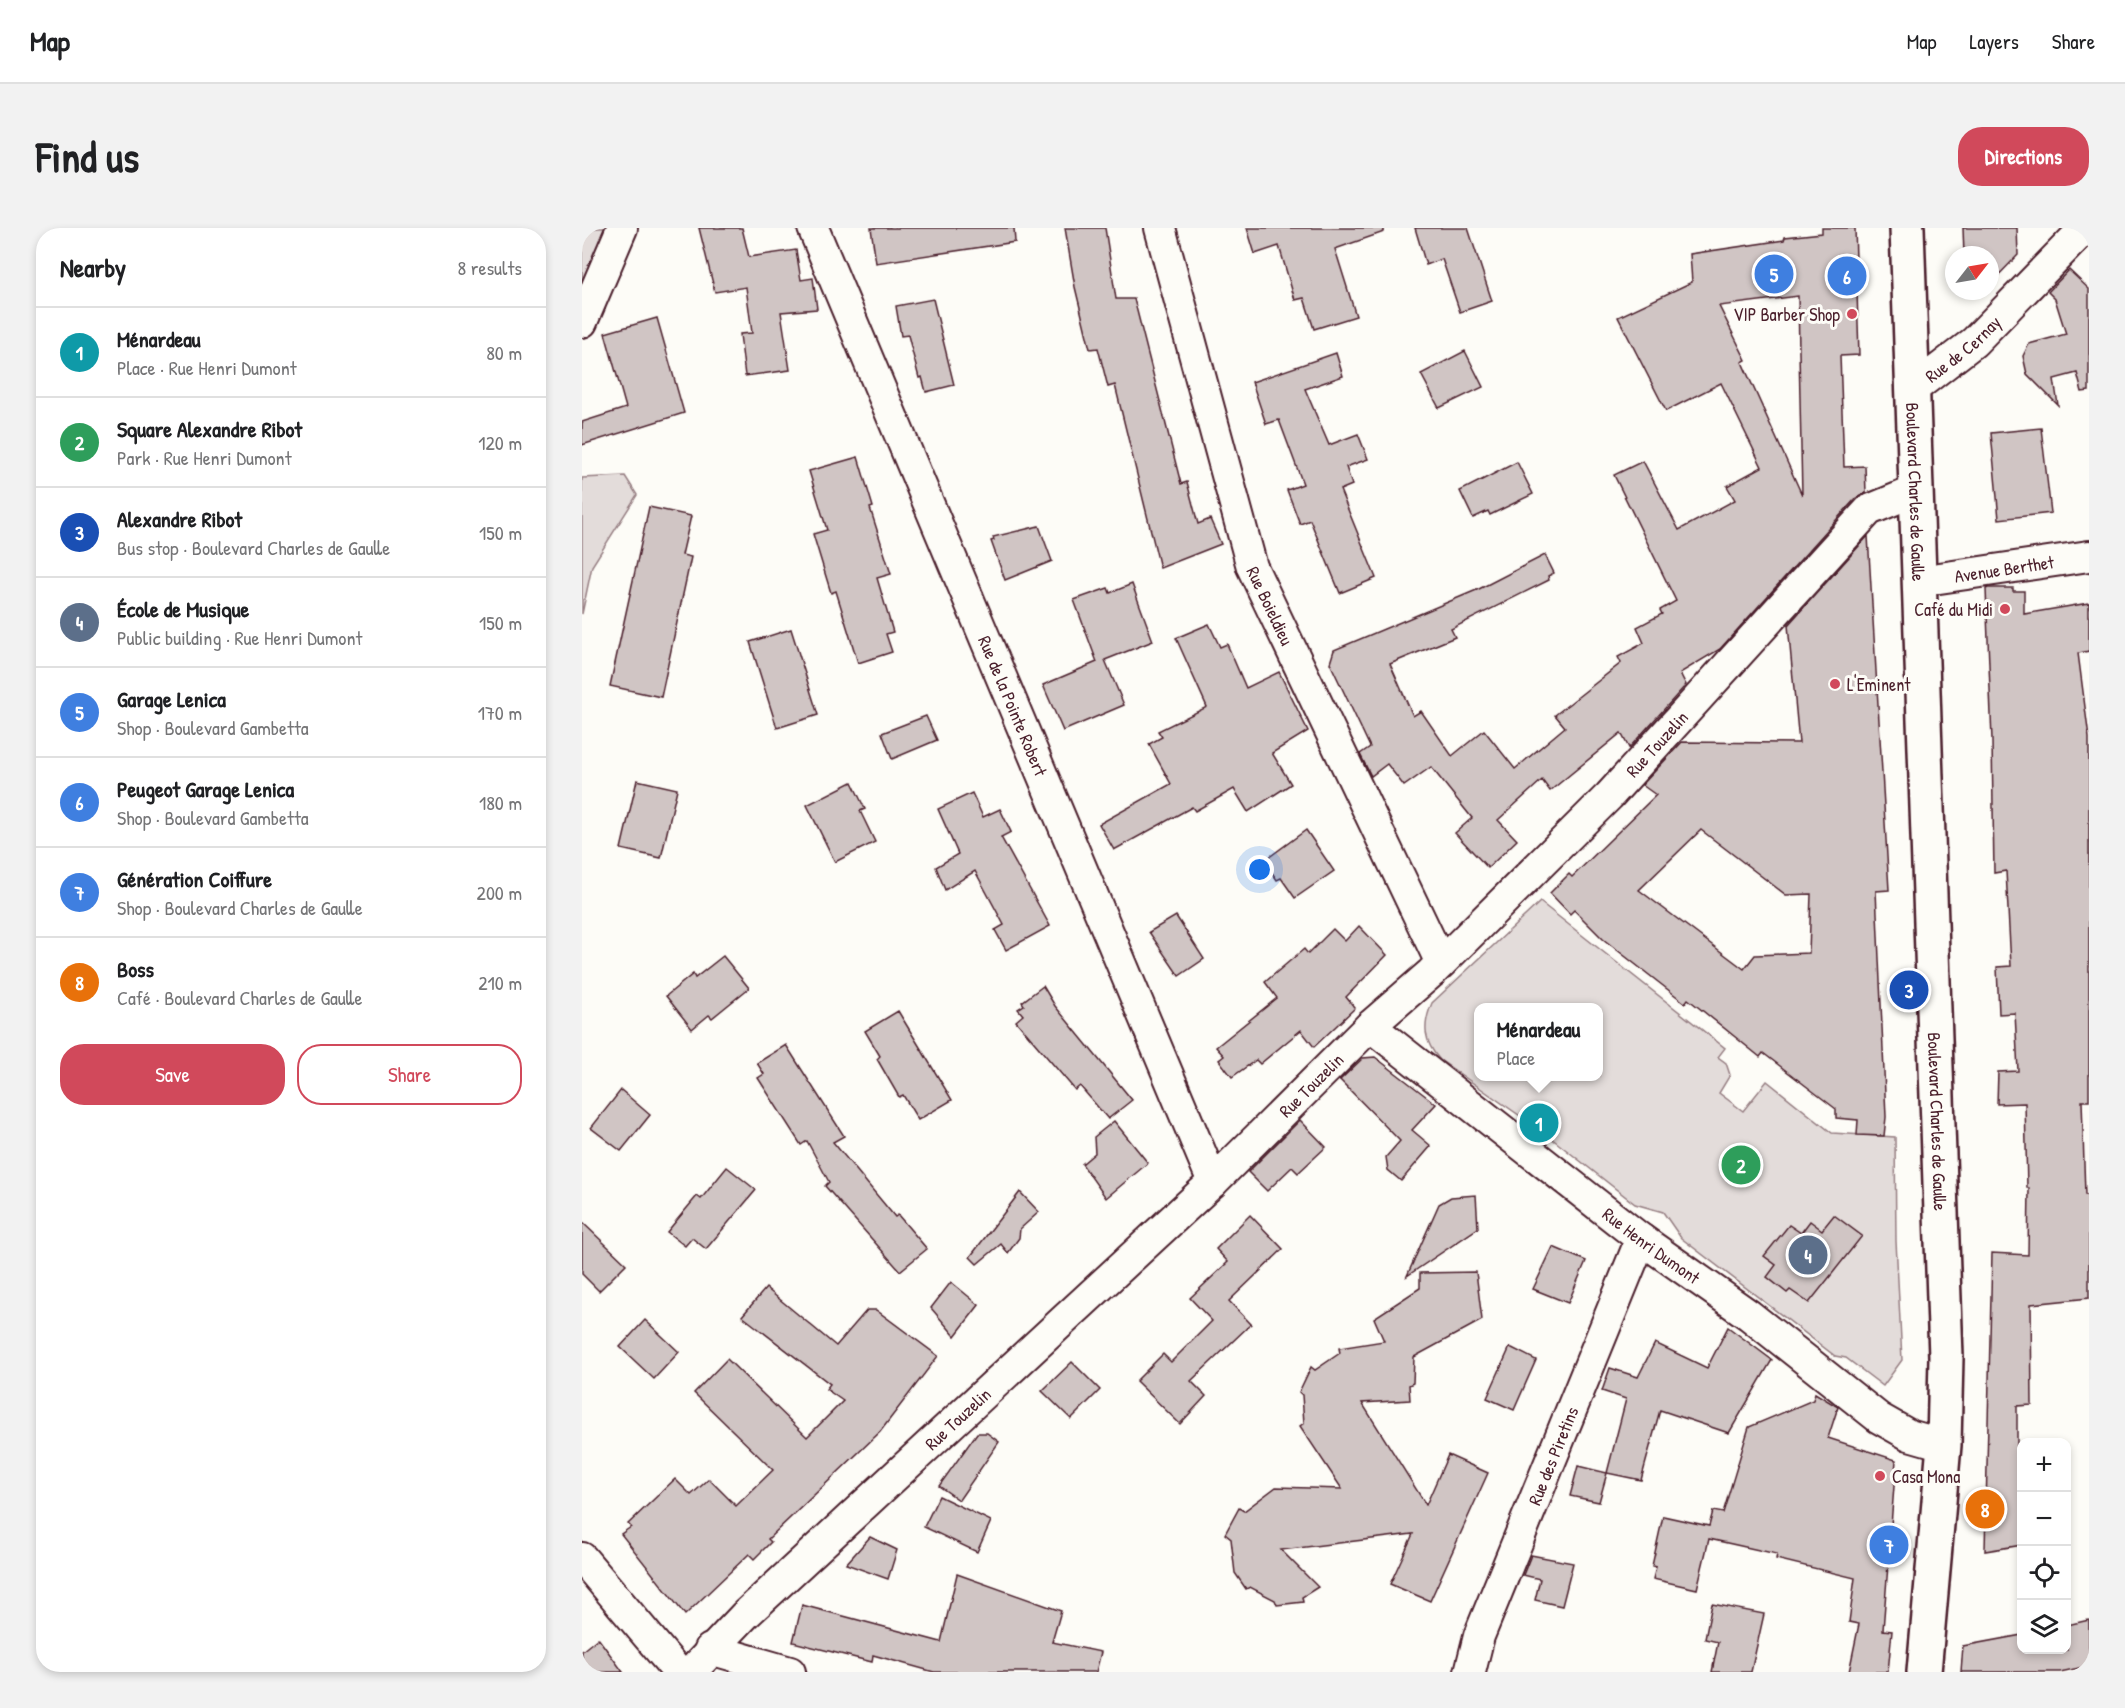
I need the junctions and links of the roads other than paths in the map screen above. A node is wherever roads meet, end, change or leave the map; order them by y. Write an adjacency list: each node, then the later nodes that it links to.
1 (622, 228): 6 (street)
2 (813, 228): 13 (street, Rue de la Pointe Robert)
3 (1160, 228): 11 (street, Rue Boieldieu)
4 (1907, 228): 7 (main road, Boulevard Charles de Gaulle)
5 (2085, 228): 7 (street, Rue de Cernay)
6 (582, 322)
7 (1913, 389): 8 (main road, Boulevard Charles de Gaulle)
8 (1915, 491): 10 (main road, Boulevard Charles de Gaulle); 11 (street, Rue Touzelin)
9 (2089, 556): 10 (street, Avenue Berthet)
10 (1919, 581): 15 (main road, Boulevard Charles de Gaulle)
11 (1441, 963): 12 (street, Rue Touzelin)
12 (1370, 1026): 13 (street, Rue Touzelin); 14 (street, Rue Henri Dumont)
13 (1213, 1182): 17 (street, Rue Touzelin)
14 (1641, 1239): 15 (street, Rue Henri Dumont); 21 (street, Rue des Piretins)
15 (1944, 1444): 22 (main road, Boulevard Charles de Gaulle)
16 (582, 1558): 18 (street)
17 (710, 1649): 19 (street, Rue Touzelin); 20 (street)
18 (678, 1672)
19 (691, 1672)
20 (790, 1672)
21 (1470, 1672)
22 (1924, 1672)

